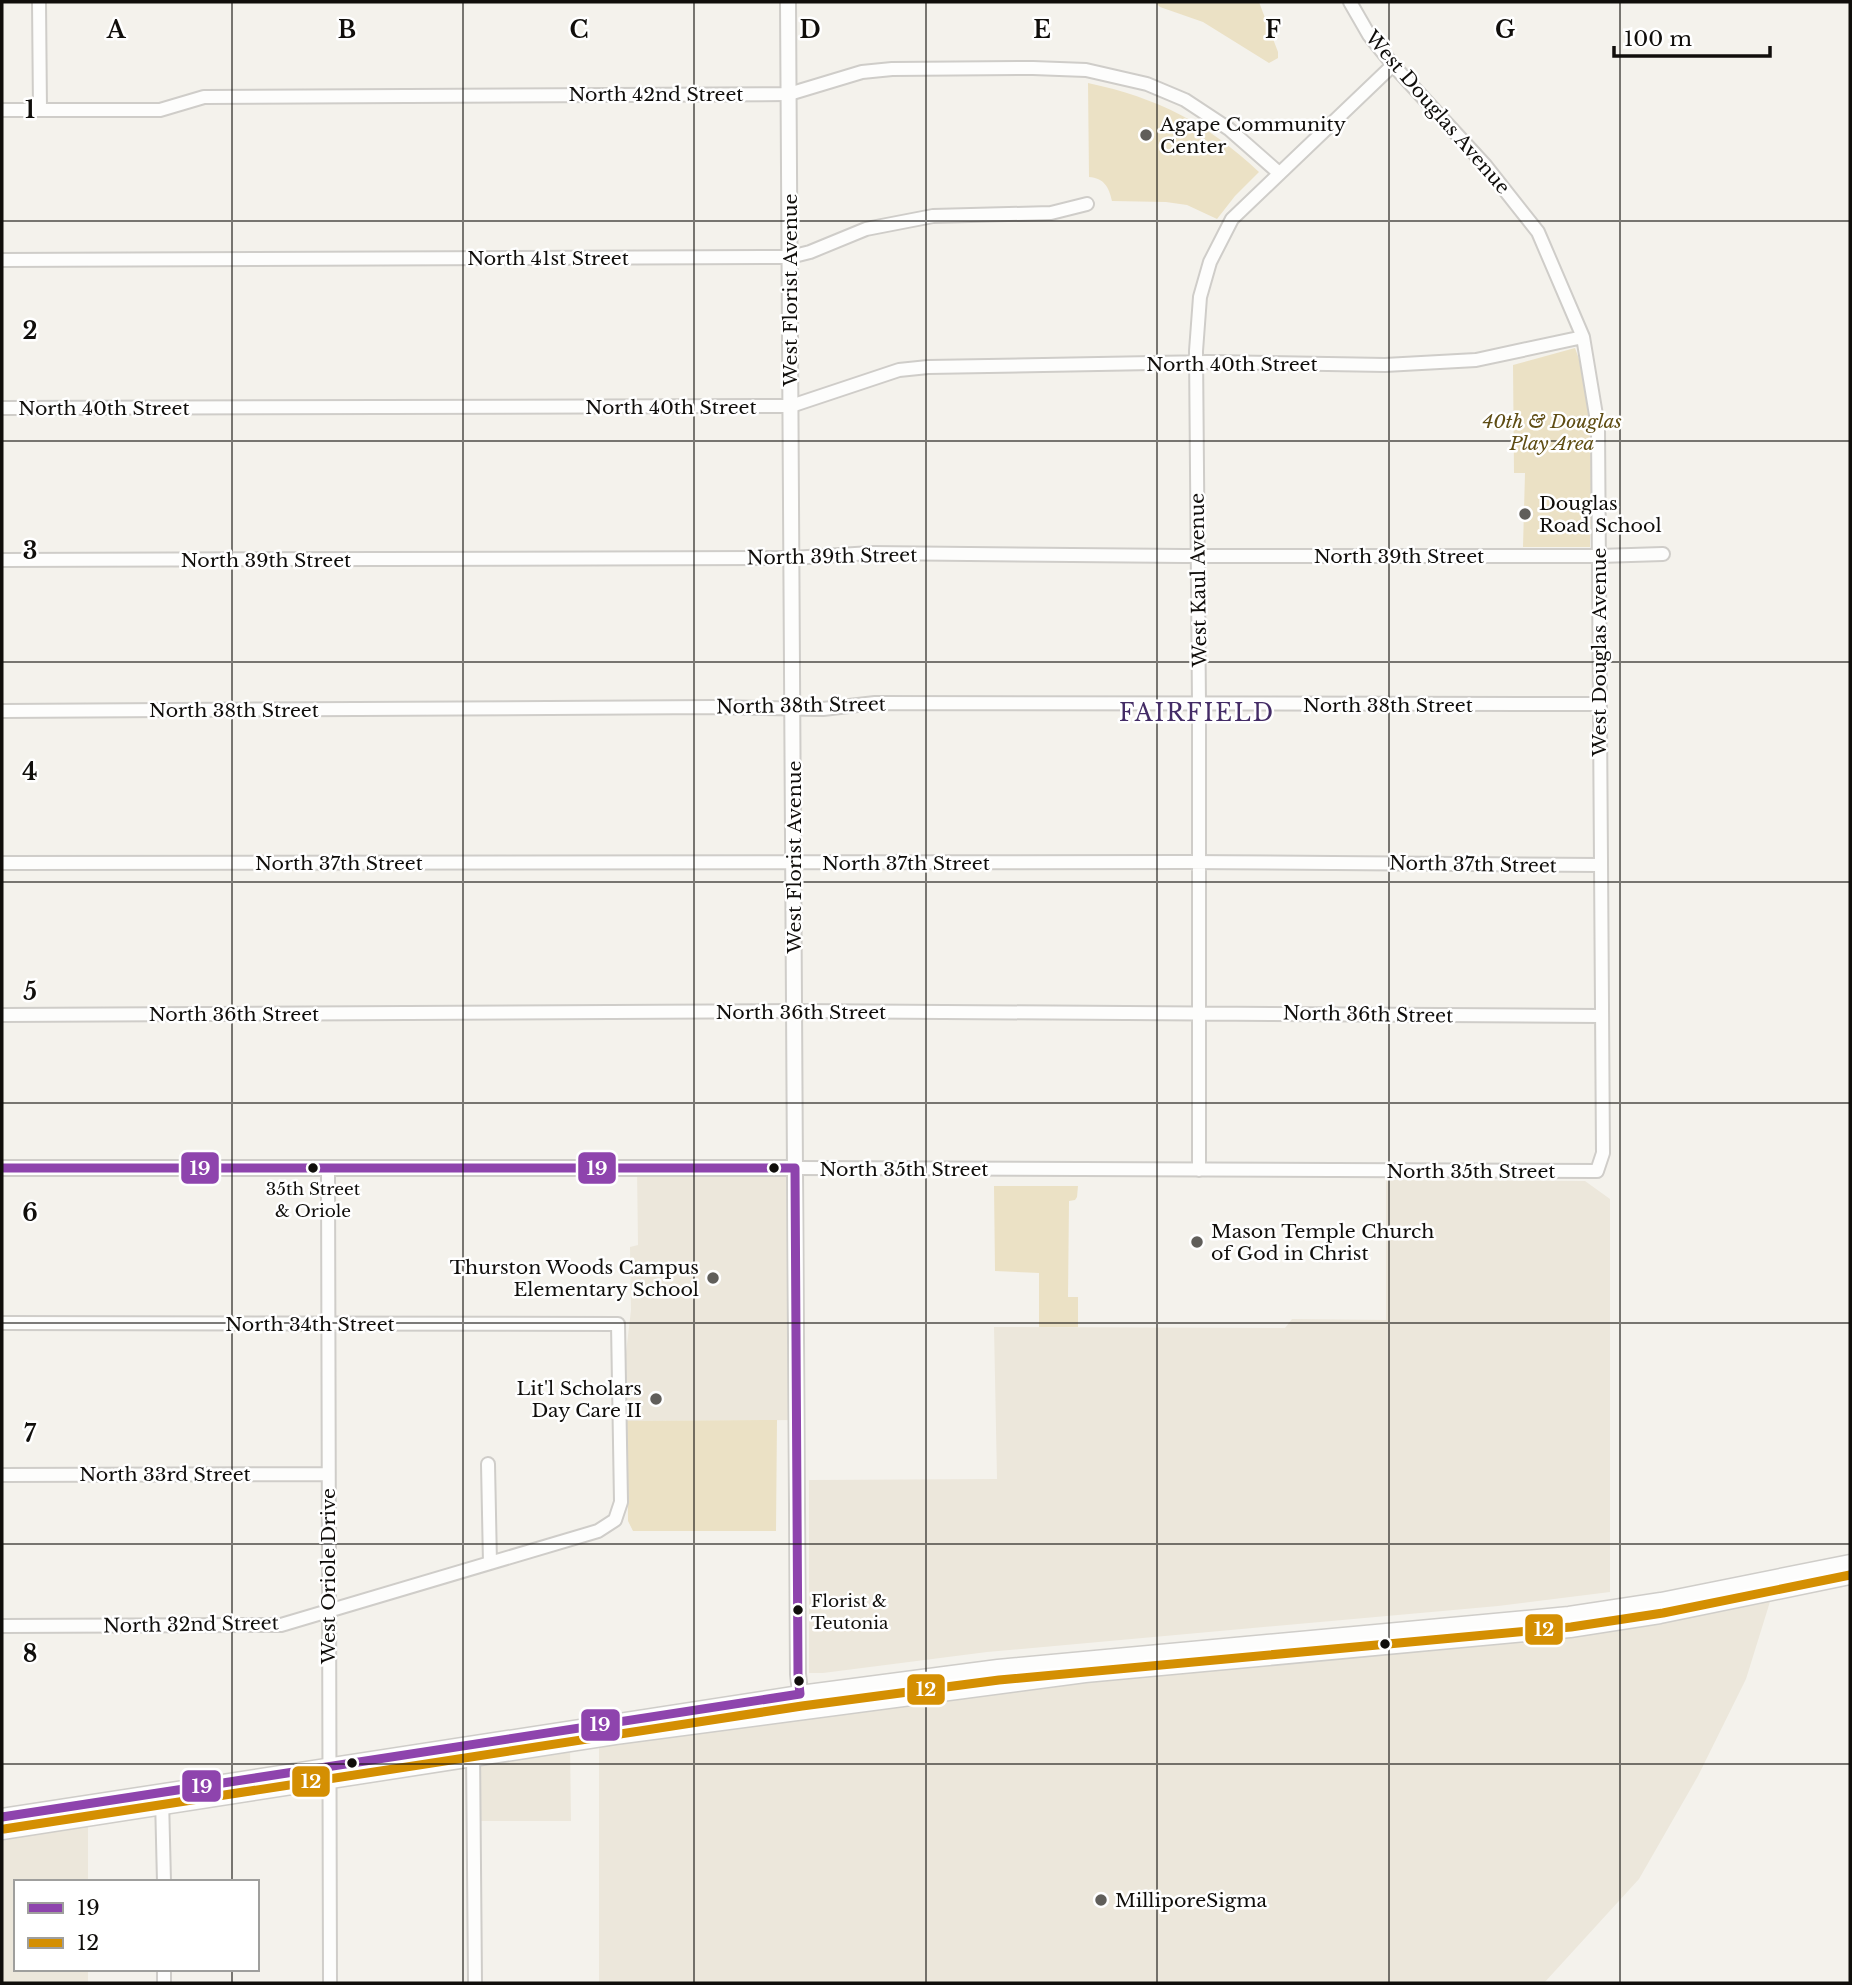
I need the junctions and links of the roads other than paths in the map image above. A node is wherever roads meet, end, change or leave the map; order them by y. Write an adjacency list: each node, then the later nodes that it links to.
1 (39, 2): 7 (street)
2 (788, 2): 5 (street, West Florist Avenue)
3 (1350, 2): 4 (street, West Douglas Avenue)
4 (1393, 65): 8 (street, West Kaul Avenue); 12 (street, West Douglas Avenue)
5 (789, 94): 7 (street, North 42nd Street); 8 (street, North 42nd Street); 10 (street, West Florist Avenue)
6 (2, 110): 7 (street, North 42nd Street)
7 (40, 110)
8 (1279, 173): 13 (street, West Kaul Avenue)
9 (1087, 204): 10 (street, North 41st Street)
10 (789, 257): 11 (street, North 41st Street); 14 (street, West Florist Avenue)
11 (2, 260)
12 (1583, 337): 13 (street, North 40th Street); 18 (street, West Douglas Avenue)
13 (1196, 362): 14 (street, North 40th Street); 17 (street, West Kaul Avenue)
14 (790, 406): 15 (street, North 40th Street); 19 (street, West Florist Avenue)
15 (2, 408)
16 (1663, 554): 18 (street, North 39th Street)
17 (1197, 556): 18 (street, North 39th Street); 19 (street, North 39th Street); 22 (street, West Kaul Avenue)
18 (1599, 556): 21 (street, West Douglas Avenue)
19 (792, 558): 20 (street, North 39th Street); 23 (street, West Florist Avenue)
20 (2, 560)
21 (1600, 704): 22 (street, North 38th Street); 28 (street, West Douglas Avenue)
22 (1199, 705): 23 (street, North 38th Street); 25 (street, West Kaul Avenue)
23 (793, 708): 24 (street, North 38th Street); 27 (street, West Florist Avenue)
24 (2, 711)
25 (1199, 862): 27 (street, North 37th Street); 28 (street, North 37th Street); 30 (street, West Kaul Avenue)
26 (2, 863): 27 (street, North 37th Street)
27 (794, 863): 29 (street, West Florist Avenue)
28 (1600, 866): 32 (street, West Douglas Avenue)
29 (795, 1012): 30 (street, North 36th Street); 31 (street, North 36th Street); 35 (street, West Florist Avenue)
30 (1200, 1012): 32 (street, North 36th Street); 36 (street, West Kaul Avenue)
31 (2, 1015)
32 (1601, 1016): 37 (street, West Douglas Avenue)
33 (2, 1168): 34 (street, North 35th Street)
34 (328, 1168): 35 (street, North 35th Street); 39 (street, West Oriole Drive)
35 (795, 1168): 36 (street, North 35th Street); 50 (street, West Florist Avenue)
36 (1199, 1170): 37 (street, North 35th Street)
37 (1597, 1171)
38 (2, 1323): 39 (street, North 34th Street)
39 (327, 1325): 41 (street, West Oriole Drive); 43 (street, North 34th Street)
40 (488, 1464): 44 (street)
41 (328, 1474): 42 (street, North 33rd Street); 48 (street, West Oriole Drive)
42 (2, 1475)
43 (615, 1520): 44 (street, North 32nd Street)
44 (490, 1563): 48 (street, North 32nd Street)
45 (1850, 1563): 47 (main road)
46 (1850, 1576): 47 (main road)
47 (1749, 1590): 50 (main road); 51 (main road)
48 (329, 1611): 49 (street, North 32nd Street); 53 (street, West Oriole Drive)
49 (2, 1626)
50 (800, 1694): 51 (street, West Florist Avenue); 52 (main road)
51 (802, 1711): 52 (main road)
52 (473, 1751): 53 (main road); 59 (street)
53 (329, 1773): 54 (main road); 58 (street, West Oriole Drive)
54 (162, 1799): 55 (main road); 56 (main road); 57 (street)
55 (2, 1817)
56 (2, 1830)
57 (164, 1880)
58 (330, 1983)
59 (475, 1983)

